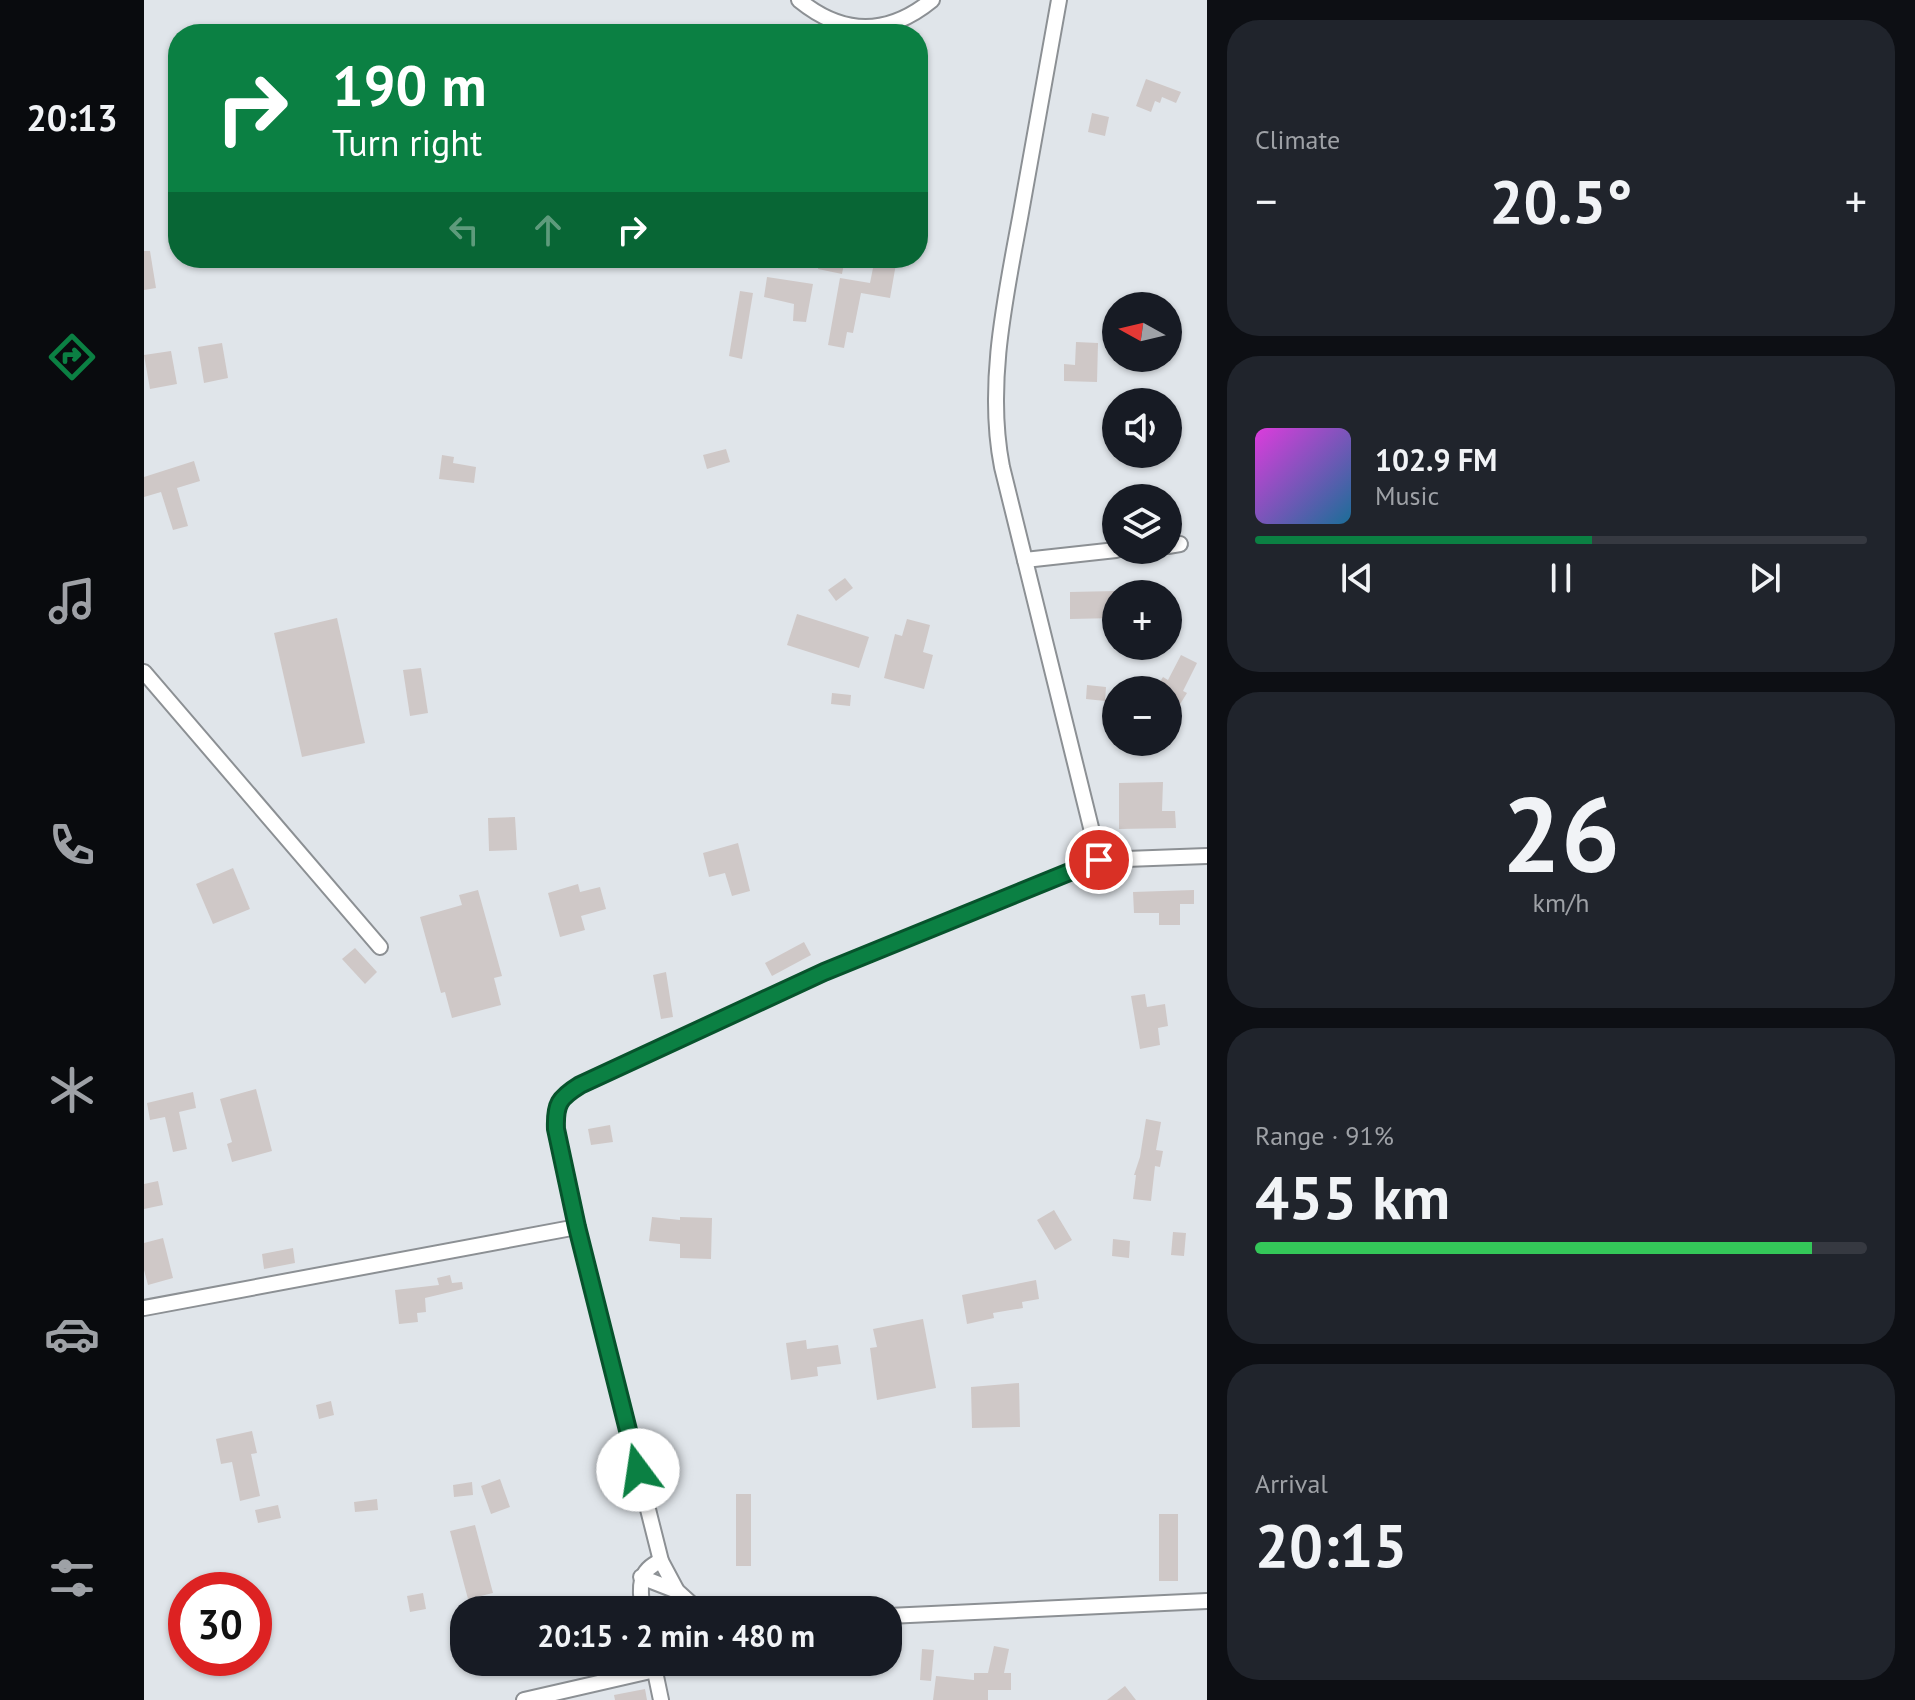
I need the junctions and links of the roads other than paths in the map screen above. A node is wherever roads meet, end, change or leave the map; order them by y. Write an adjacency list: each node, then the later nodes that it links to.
1 (799, 0): 4 (street)
2 (932, 0): 5 (street)
3 (1059, 0): 7 (street)
4 (846, 24)
5 (890, 24)
6 (1102, 552): 7 (street)
7 (1025, 560): 10 (street)
8 (144, 672): 11 (street)
9 (1207, 856): 10 (street)
10 (1099, 860): 12 (street)
11 (380, 947)
12 (577, 1227): 13 (street); 14 (street)
13 (144, 1308)
14 (661, 1561): 15 (street); 16 (street)
15 (641, 1577): 16 (street); 17 (street)
16 (677, 1591): 18 (street)
17 (642, 1596)
18 (683, 1596)
19 (1207, 1601): 20 (street)
20 (902, 1615)
21 (616, 1676): 23 (street)
22 (656, 1676): 24 (street)
23 (524, 1700)
24 (661, 1700)

